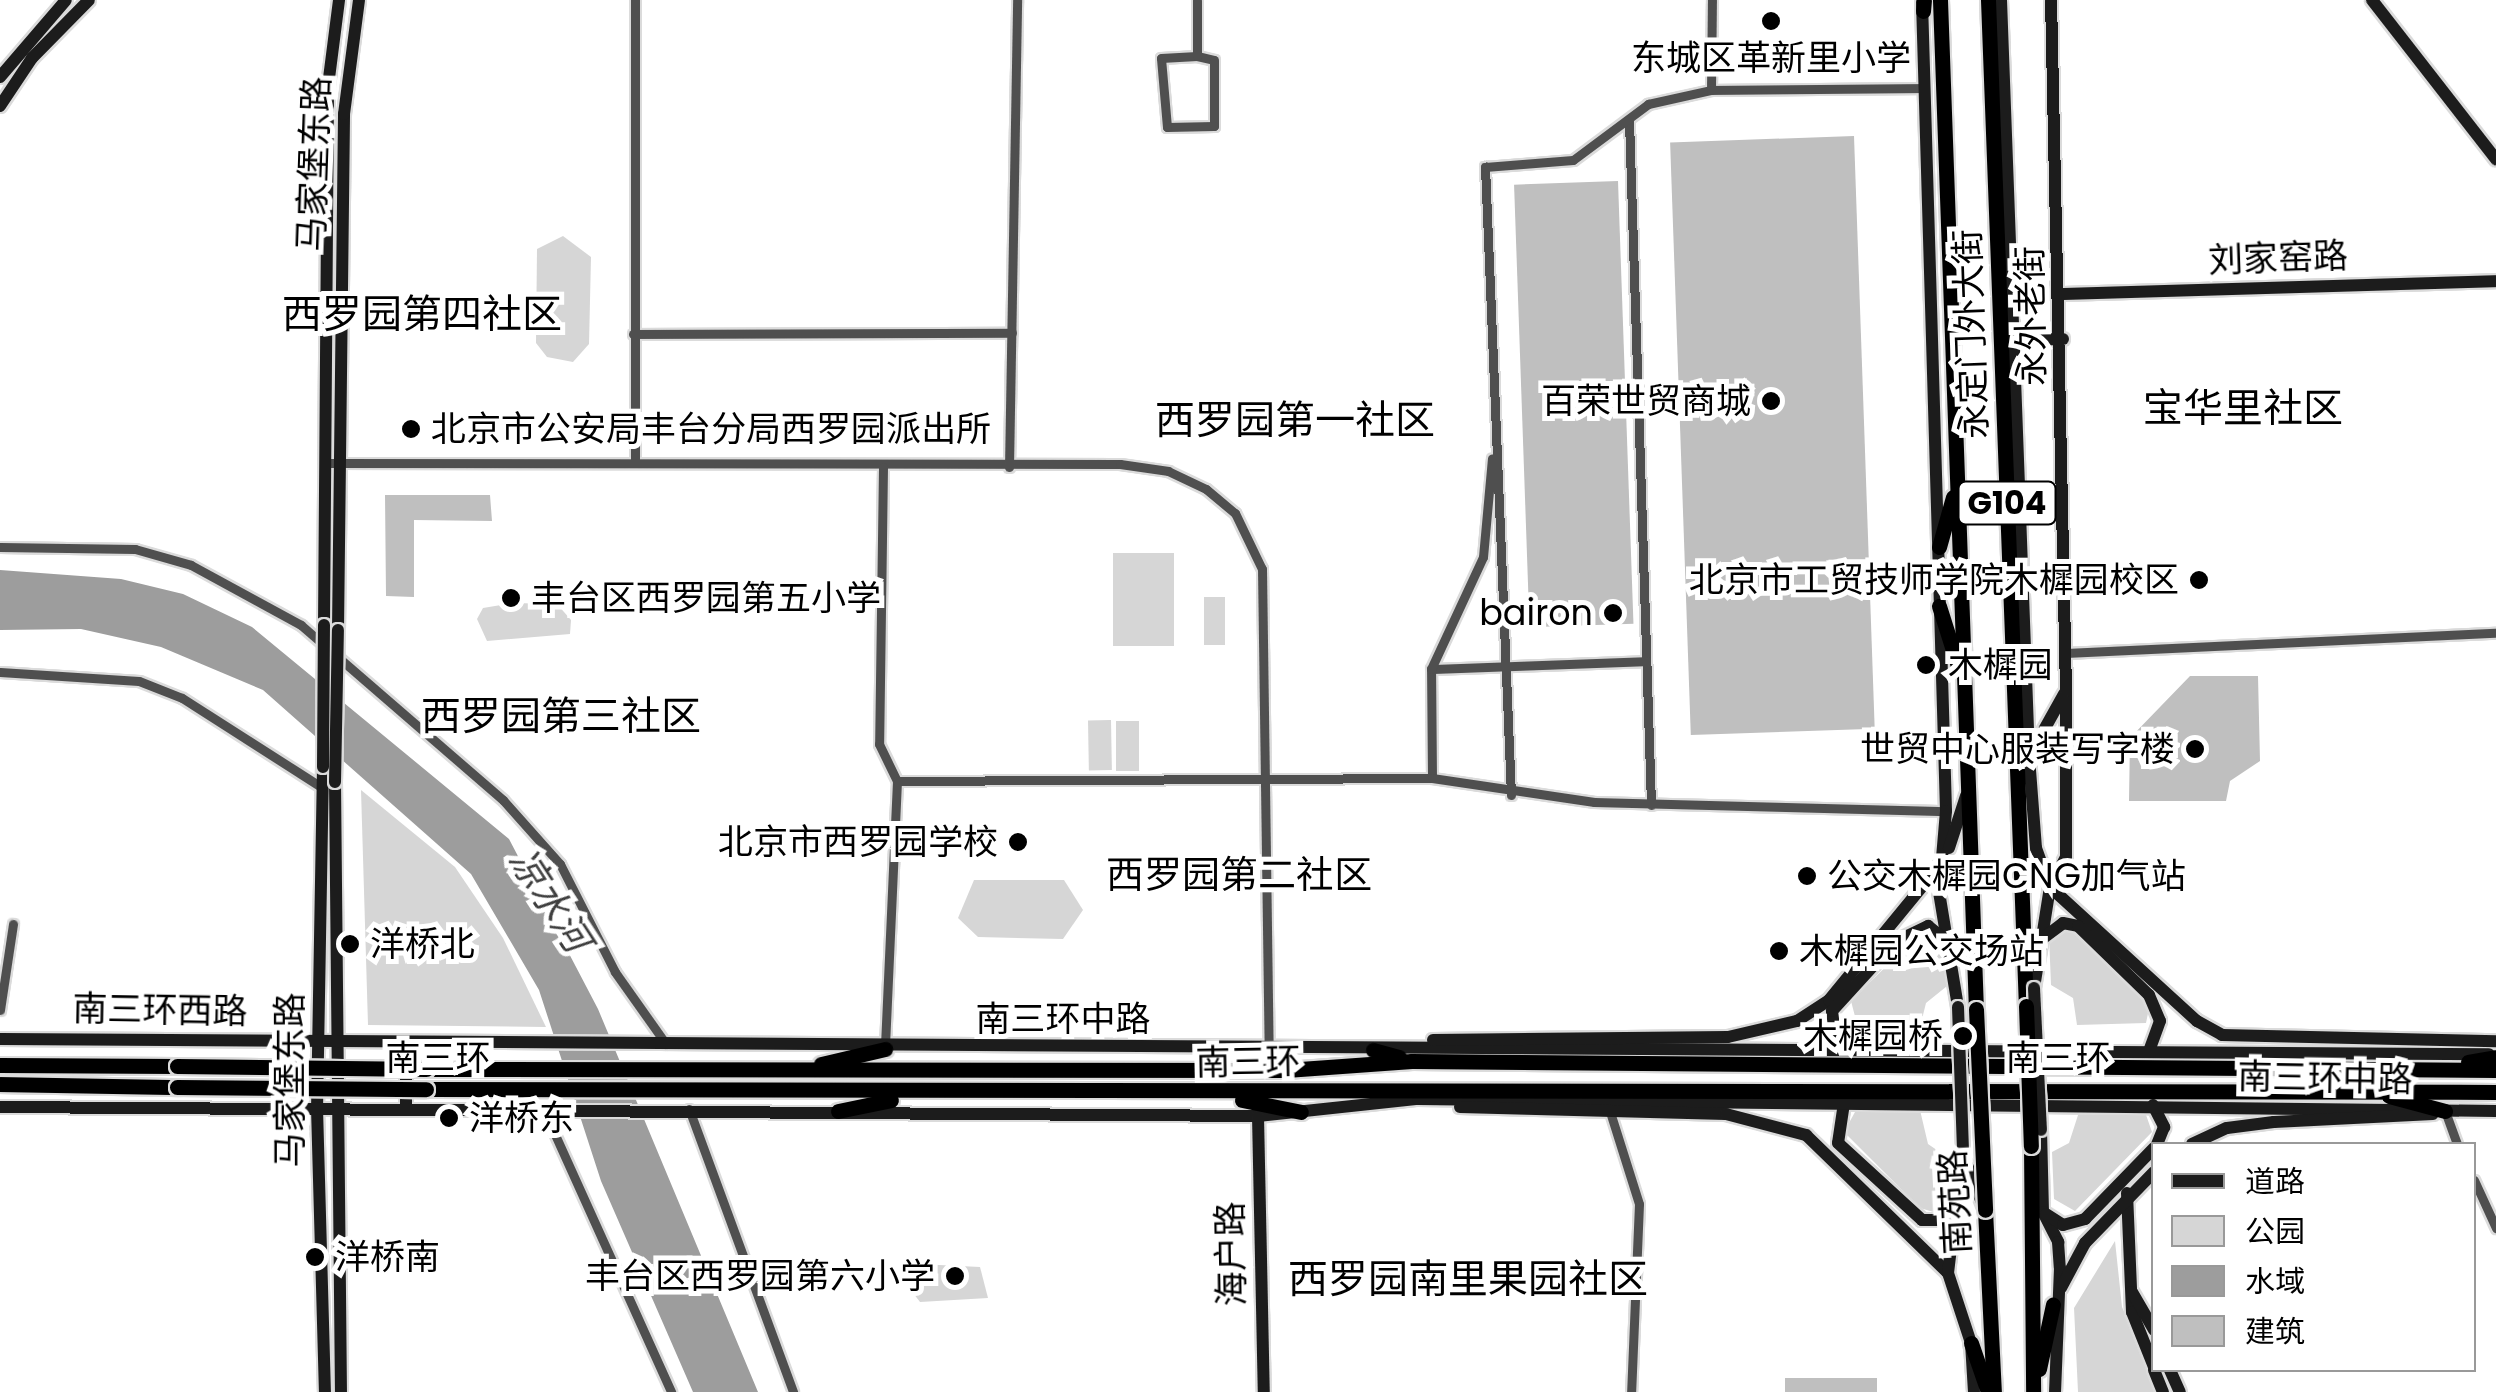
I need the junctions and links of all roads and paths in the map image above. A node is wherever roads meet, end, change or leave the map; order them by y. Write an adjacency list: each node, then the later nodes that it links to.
1 (66, 0): 16 (street)
2 (89, 0): 19 (street)
3 (339, 0): 30 (street, 马家堡东路)
4 (359, 0): 30 (street, 马家堡东路)
5 (636, 0): 25 (street)
6 (1017, 0): 24 (street)
7 (1197, 0): 15 (street)
8 (1712, 0): 18 (street)
9 (1940, 0): 33 (highway, 永定门外大街 / G104)
10 (1988, 0): 128 (highway, 永定门外大街 / G104, bridge)
11 (2002, 0): 27 (street, 永定门外大街)
12 (2050, 0): 23 (street, 永外老街)
13 (2372, 0): 21 (street)
14 (1923, 4): 17 (street, 永定门外大街)
15 (1197, 56): 15 (street)
16 (0, 77)
17 (1925, 88): 18 (street); 35 (street, 永定门外大街)
18 (1712, 90): 20 (street)
19 (0, 106)
20 (1629, 120): 28 (street); 40 (street)
21 (2496, 159)
22 (2496, 281): 23 (street, 刘家窑路)
23 (2061, 294): 26 (street, 永外老街)
24 (1012, 333): 25 (street); 32 (street)
25 (633, 334): 29 (street)
26 (2063, 339): 27 (street); 39 (street, 永外老街)
27 (2013, 340): 46 (street, 永定门外大街)
28 (1492, 456): 41 (street); 42 (street)
29 (636, 461): 30 (street); 31 (street)
30 (332, 463): 37 (street, 马家堡东路)
31 (883, 467): 32 (street); 49 (street)
32 (1009, 467): 47 (street)
33 (1957, 483): 35 (highway); 44 (highway, 永定门外大街 / G104)
34 (0, 547): 68 (street)
35 (1939, 547): 36 (street, 永定门外大街)
36 (1939, 606): 44 (highway); 54 (street, 永定门外大街)
37 (331, 628): 50 (street, bridge); 50 (street, 马家堡东路, bridge)
38 (2496, 633): 39 (street)
39 (2065, 652): 45 (street, 永外老街)
40 (1646, 660): 41 (street); 53 (street)
41 (1504, 666): 42 (street); 52 (street)
42 (1431, 669): 48 (street)
43 (0, 672): 50 (street)
44 (1965, 688): 51 (highway, 永定门外大街 / G104)
45 (2066, 691): 46 (street); 56 (street, 永外老街)
46 (2029, 757): 56 (street, 永定门外大街)
47 (1267, 778): 48 (street); 49 (street); 73 (street)
48 (1432, 778): 52 (street)
49 (897, 781): 71 (street)
50 (329, 785): 64 (street, 马家堡东路); 66 (street, 马家堡东路)
51 (1968, 789): 55 (street); 62 (highway, 永定门外大街 / G104)
52 (1511, 795): 53 (street)
53 (1650, 805): 54 (street)
54 (1946, 811): 55 (street, 永定门外大街)
55 (1945, 857): 58 (street, 永定门外大街); 74 (street)
56 (2050, 888): 59 (street); 65 (street)
57 (13, 924): 61 (street)
58 (1951, 945): 60 (street, 永定门外大街); 69 (street)
59 (2034, 955): 70 (street); 112 (street, bridge)
60 (1958, 1007): 105 (street, 南苑路, bridge)
61 (0, 1010)
62 (1976, 1010): 111 (highway, 南苑路 / G104, bridge)
63 (0, 1039): 64 (street, 南三环西路)
64 (319, 1042): 66 (street, 南三环西路); 91 (street, 马家堡东路)
65 (2496, 1042)
66 (337, 1043): 67 (street, 南三环中路); 93 (street, 马家堡东路)
67 (406, 1044): 68 (street, 南三环中路); 94 (street)
68 (668, 1046): 71 (street, 南三环中路)
69 (1847, 1048): 70 (street); 74 (street)
70 (2150, 1048): 75 (street)
71 (885, 1049): 73 (street, 南三环中路); 79 (highway)
72 (1374, 1050): 73 (street, 南三环中路); 74 (highway)
73 (1268, 1051)
74 (1409, 1053): 77 (highway, 南三环); 79 (highway, 南三环)
75 (2496, 1056): 77 (highway)
76 (0, 1065): 79 (highway, 南三环, bridge)
77 (2414, 1070): 78 (highway, 南三环中路)
78 (2496, 1070)
79 (792, 1071)
80 (0, 1084): 83 (highway, 南三环, bridge)
81 (1443, 1086): 82 (highway, 南三环); 85 (highway, 南三环); 86 (highway)
82 (2366, 1090): 84 (highway, 南三环); 97 (highway)
83 (929, 1092): 85 (highway, 南三环); 96 (highway)
84 (2496, 1092)
85 (1214, 1094): 99 (highway)
86 (1418, 1099): 87 (street, 南三环中路); 89 (street)
87 (1844, 1104): 88 (street, 南三环中路); 110 (street)
88 (2153, 1105): 97 (street, 南三环中路); 102 (street)
89 (1363, 1106): 99 (street); 100 (street)
90 (0, 1107): 91 (street)
91 (317, 1108): 93 (street); 120 (street, 马家堡东路)
92 (542, 1108): 94 (street); 95 (street); 122 (street)
93 (336, 1109): 94 (street); 121 (street, 马家堡东路)
94 (406, 1109)
95 (688, 1110): 96 (street); 123 (street)
96 (838, 1110): 101 (street)
97 (2445, 1111): 98 (street, 南三环中路); 103 (street); 104 (street)
98 (2496, 1111)
99 (1301, 1112): 101 (street)
100 (1611, 1114): 114 (street); 125 (street)
101 (1258, 1116): 124 (street, 海户路)
102 (2157, 1142)
103 (2198, 1142)
104 (2456, 1142)
105 (1963, 1148): 110 (street); 111 (street)
106 (2151, 1150): 112 (street)
107 (2151, 1174): 109 (street)
108 (2476, 1184): 113 (street)
109 (2126, 1193): 115 (street); 116 (street)
110 (1960, 1206): 114 (street)
111 (1985, 1210): 127 (highway, 南苑路 / G104)
112 (2042, 1212): 116 (street)
113 (2496, 1228)
114 (1948, 1273): 118 (street)
115 (2128, 1285): 117 (street); 119 (street)
116 (2053, 1304): 128 (highway); 129 (street)
117 (2151, 1325)
118 (1971, 1343): 126 (street); 127 (highway)
119 (2151, 1358)
120 (325, 1392)
121 (341, 1392)
122 (671, 1392)
123 (794, 1392)
124 (1264, 1392)
125 (1631, 1392)
126 (1974, 1392)
127 (1991, 1392)
128 (2034, 1392)
129 (2054, 1392)

